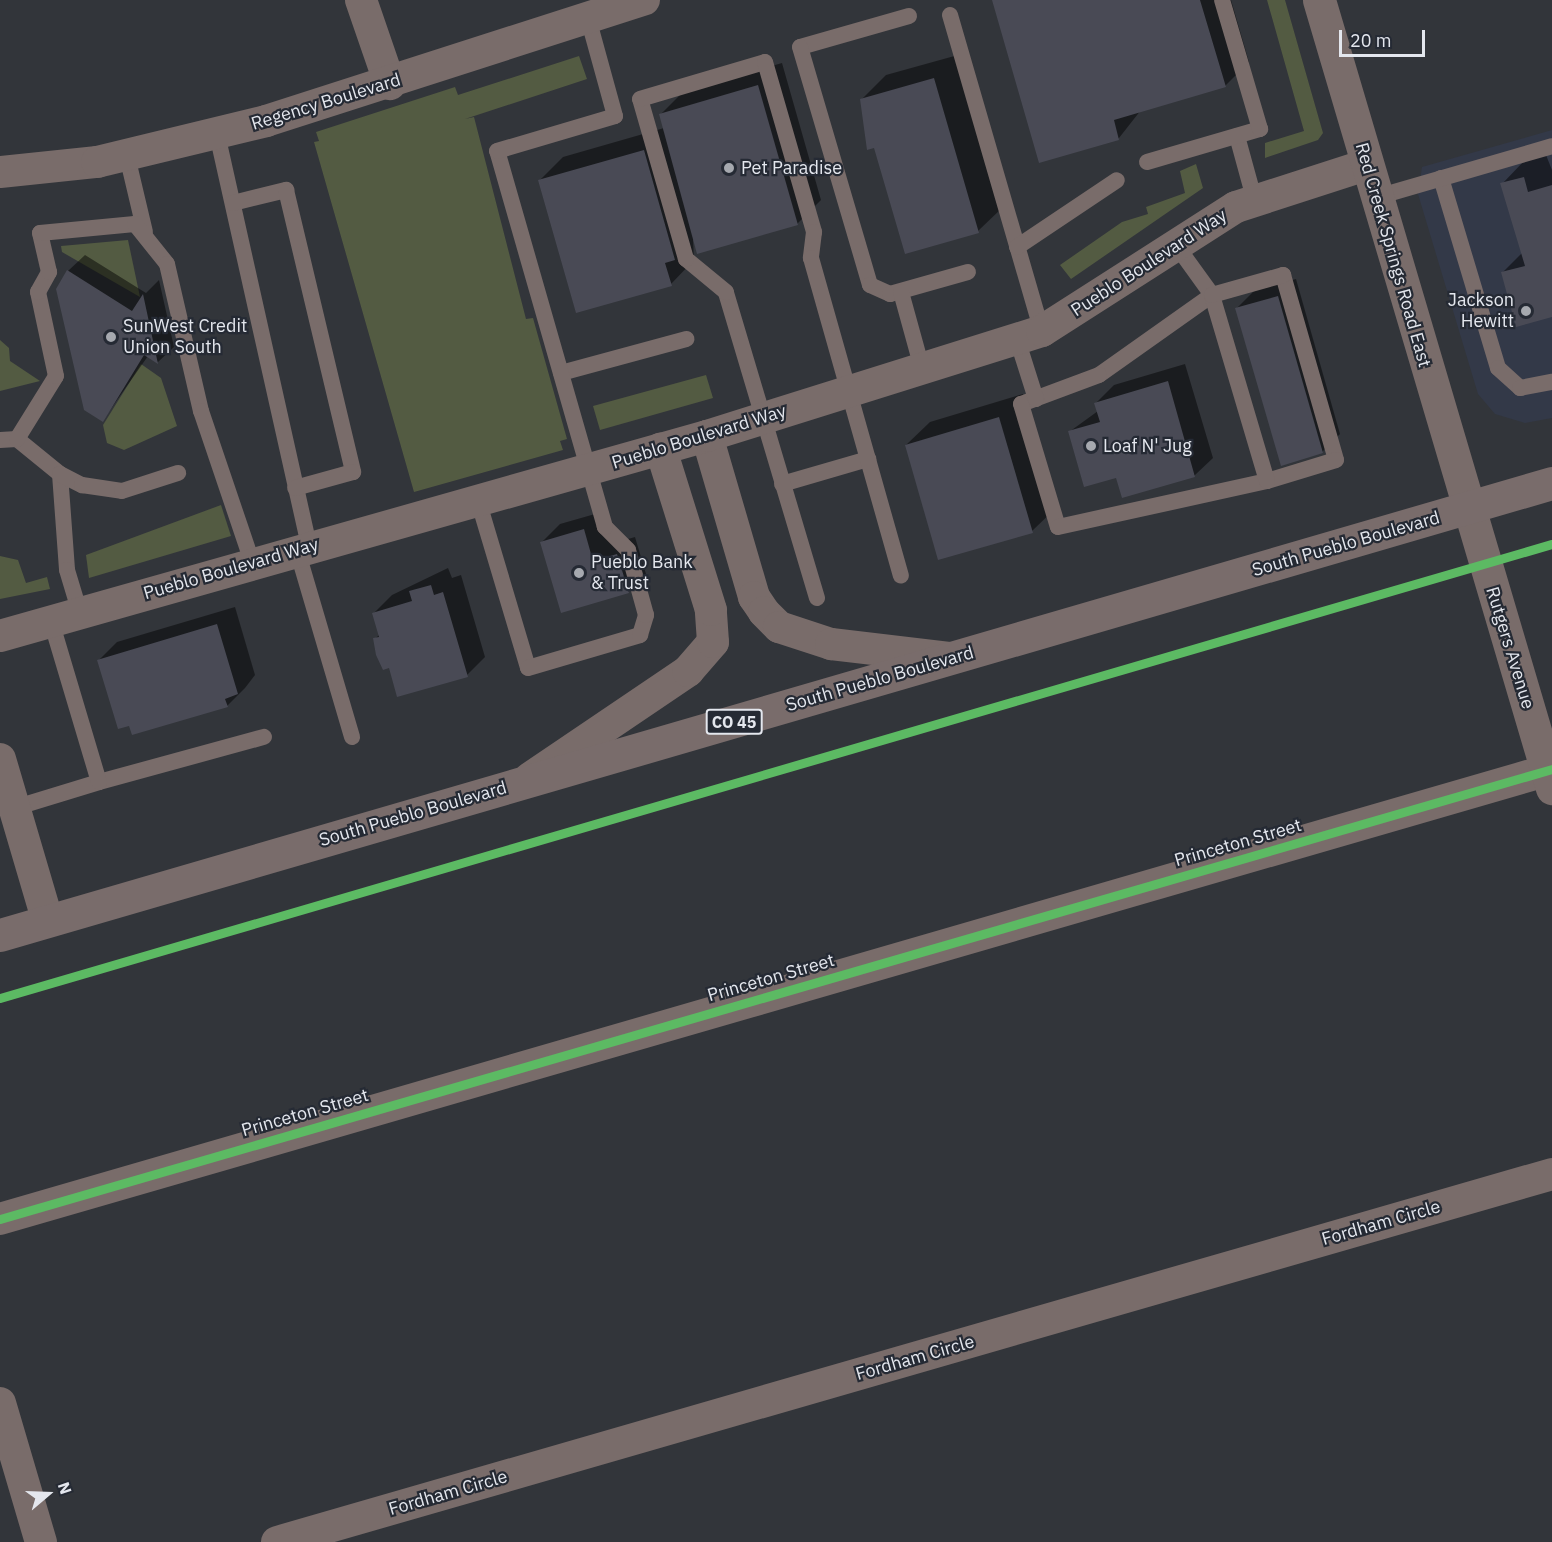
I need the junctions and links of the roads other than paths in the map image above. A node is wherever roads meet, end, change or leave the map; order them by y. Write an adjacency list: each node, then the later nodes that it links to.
1 (361, 0): 8 (street)
2 (644, 0): 7 (street, Regency Boulevard)
3 (1222, 0): 10 (lane)
4 (1322, 1): 14 (street, Red Creek Springs Road East)
5 (950, 15): 23 (lane)
6 (909, 16): 25 (lane)
7 (588, 18): 8 (street, Regency Boulevard); 30 (lane)
8 (390, 84): 9 (street, Regency Boulevard)
9 (217, 134): 12 (street, Regency Boulevard); 20 (lane)
10 (1237, 136): 13 (lane); 19 (lane)
11 (1552, 146): 16 (lane)
12 (127, 156): 15 (street, Regency Boulevard); 21 (lane)
13 (1147, 162)
14 (1366, 165): 18 (street, Red Creek Springs Road East); 19 (street, Pueblo Boulevard Way)
15 (0, 172)
16 (1442, 178): 18 (lane); 31 (lane)
17 (1118, 180): 23 (lane)
18 (1377, 197): 48 (street, Red Creek Springs Road East)
19 (1254, 198): 22 (street, Pueblo Boulevard Way)
20 (232, 203): 46 (lane); 46 (lane)
21 (145, 232): 36 (lane); 50 (lane)
22 (1176, 245): 26 (lane); 27 (street, Pueblo Boulevard Way)
23 (1017, 247): 27 (lane)
24 (968, 272): 25 (lane)
25 (901, 292): 29 (lane)
26 (1212, 295): 33 (lane); 43 (lane); 43 (lane)
27 (1029, 335): 29 (street, Pueblo Boulevard Way); 33 (lane)
28 (686, 339): 30 (lane)
29 (922, 369): 32 (street, Pueblo Boulevard Way)
30 (561, 373): 40 (lane)
31 (1552, 381)
32 (849, 391): 34 (street, Pueblo Boulevard Way); 34 (lane); 39 (lane)
33 (1035, 399): 43 (lane)
34 (763, 418): 35 (street, Pueblo Boulevard Way); 45 (lane)
35 (707, 436): 38 (street, Pueblo Boulevard Way); 55 (street)
36 (17, 439): 37 (lane); 42 (lane)
37 (0, 440)
38 (661, 449): 40 (street, Pueblo Boulevard Way); 61 (street)
39 (868, 459): 45 (lane); 51 (lane)
40 (588, 470): 47 (street, Pueblo Boulevard Way); 47 (lane)
41 (178, 473): 42 (lane)
42 (60, 474): 53 (lane)
43 (1267, 481)
44 (1552, 483): 48 (main road, South Pueblo Boulevard / CO 45)
45 (782, 484): 52 (lane)
46 (295, 488): 49 (lane)
47 (478, 500): 49 (street, Pueblo Boulevard Way)
48 (1468, 509): 55 (main road, South Pueblo Boulevard / CO 45); 59 (street, Rutgers Avenue)
49 (303, 549): 50 (street, Pueblo Boulevard Way); 57 (lane)
50 (252, 562): 53 (street, Pueblo Boulevard Way)
51 (901, 575)
52 (817, 598)
53 (65, 617): 54 (street, Pueblo Boulevard Way); 60 (lane)
54 (0, 636)
55 (955, 658): 61 (main road, South Pueblo Boulevard / CO 45)
56 (264, 737): 60 (lane)
57 (352, 737)
58 (0, 759): 62 (street)
59 (1550, 776): 66 (street, Princeton Street)
60 (99, 782): 62 (lane)
61 (523, 782): 63 (main road, South Pueblo Boulevard / CO 45)
62 (14, 808): 63 (street)
63 (47, 919): 64 (main road, South Pueblo Boulevard / CO 45)
64 (0, 935)
65 (1552, 1174): 69 (street, Fordham Circle)
66 (0, 1219)
67 (0, 1403): 68 (street)
68 (41, 1542)
69 (277, 1542)

